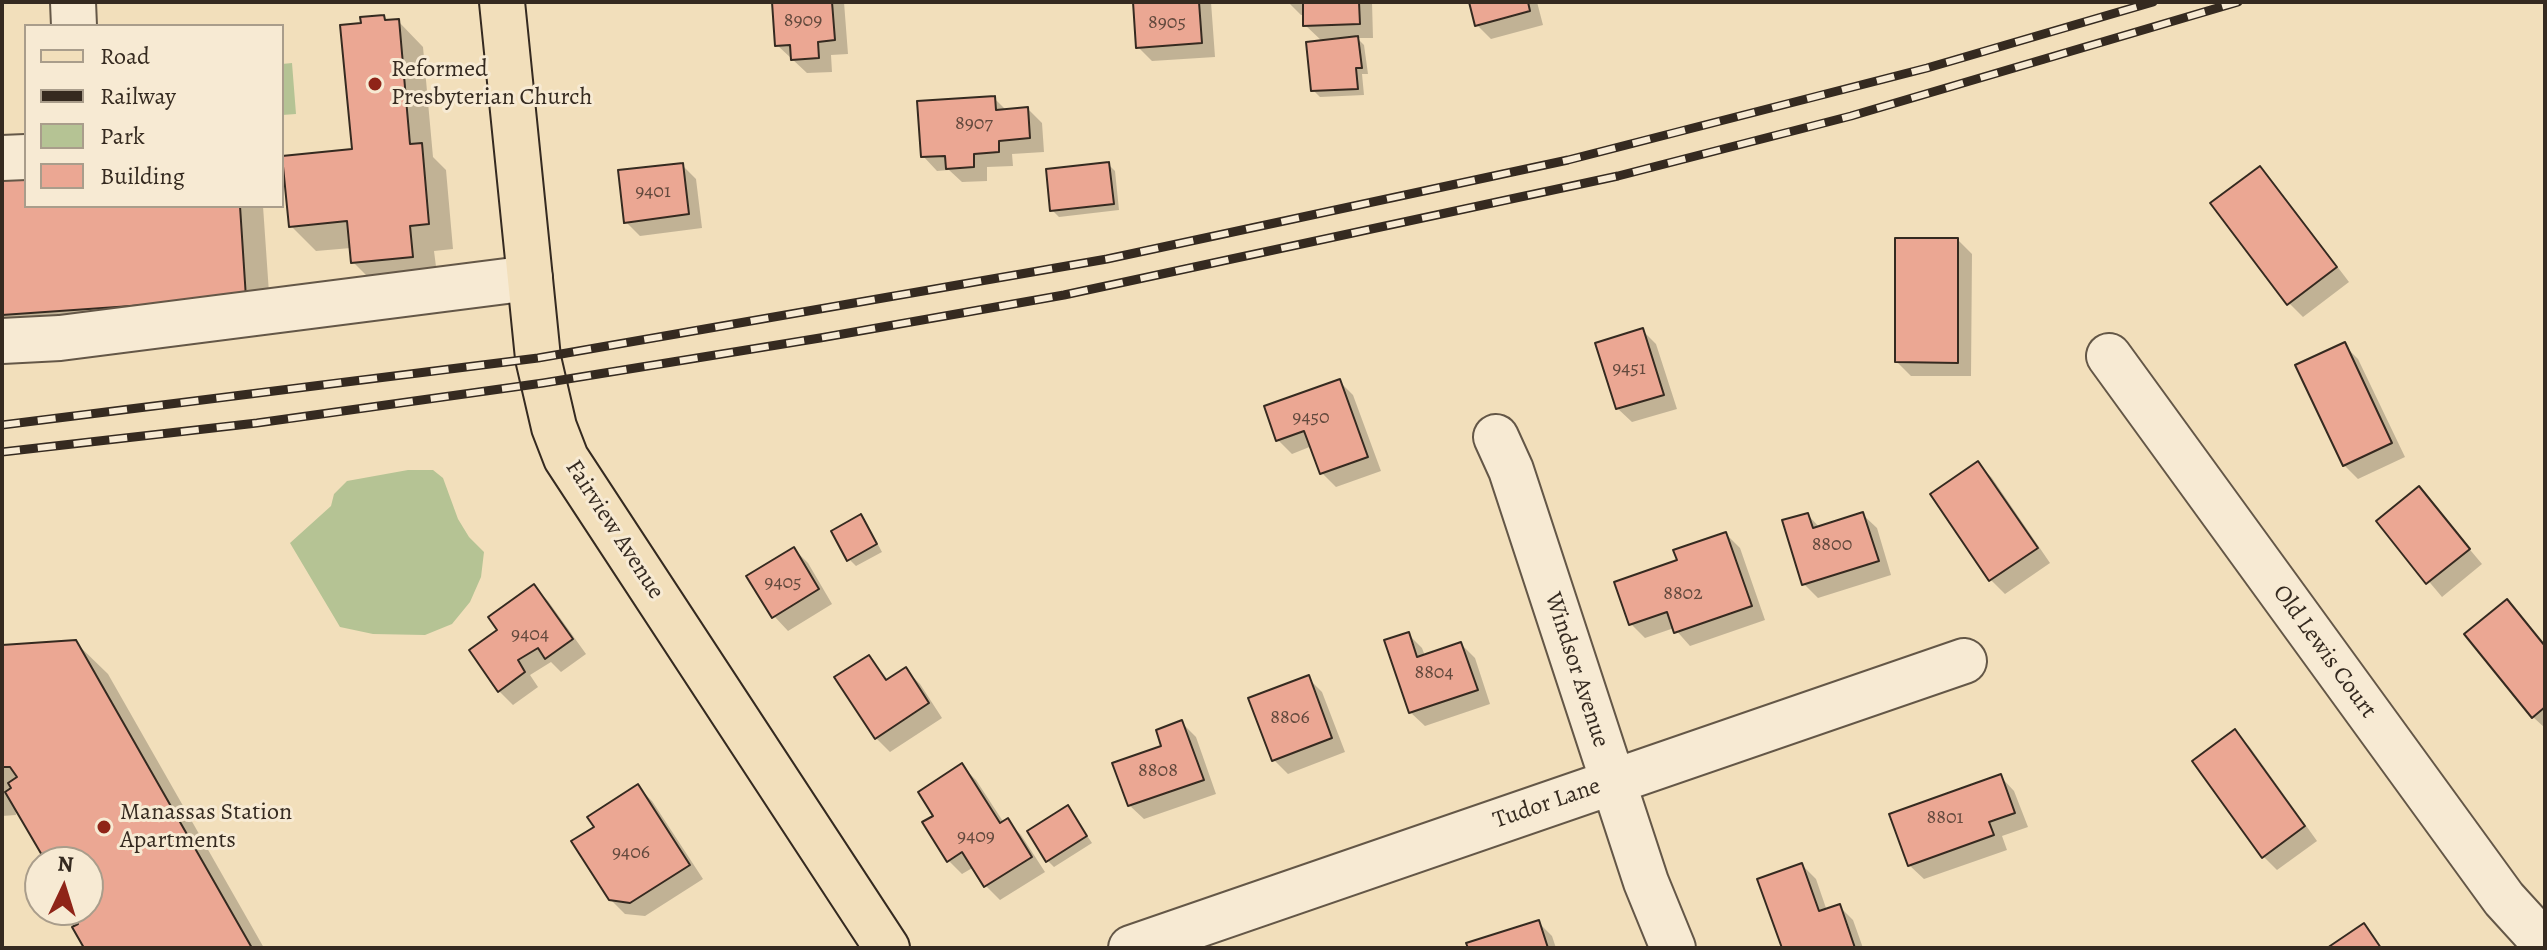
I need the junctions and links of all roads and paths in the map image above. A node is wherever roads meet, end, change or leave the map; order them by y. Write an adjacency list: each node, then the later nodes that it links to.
1 (73, 2): 3 (street)
2 (502, 2): 6 (main road, Fairview Avenue)
3 (74, 24)
4 (24, 157): 5 (street)
5 (2, 158)
6 (530, 278): 7 (street); 13 (main road, Fairview Avenue)
7 (2, 341)
8 (2109, 356): 12 (street, Old Lewis Court)
9 (1496, 437): 11 (street, Windsor Avenue)
10 (1964, 661): 11 (street, Tudor Lane)
11 (1612, 782): 14 (street, Tudor Lane); 15 (street, Windsor Avenue)
12 (2545, 944)
13 (887, 948)
14 (1131, 948)
15 (1673, 948)

